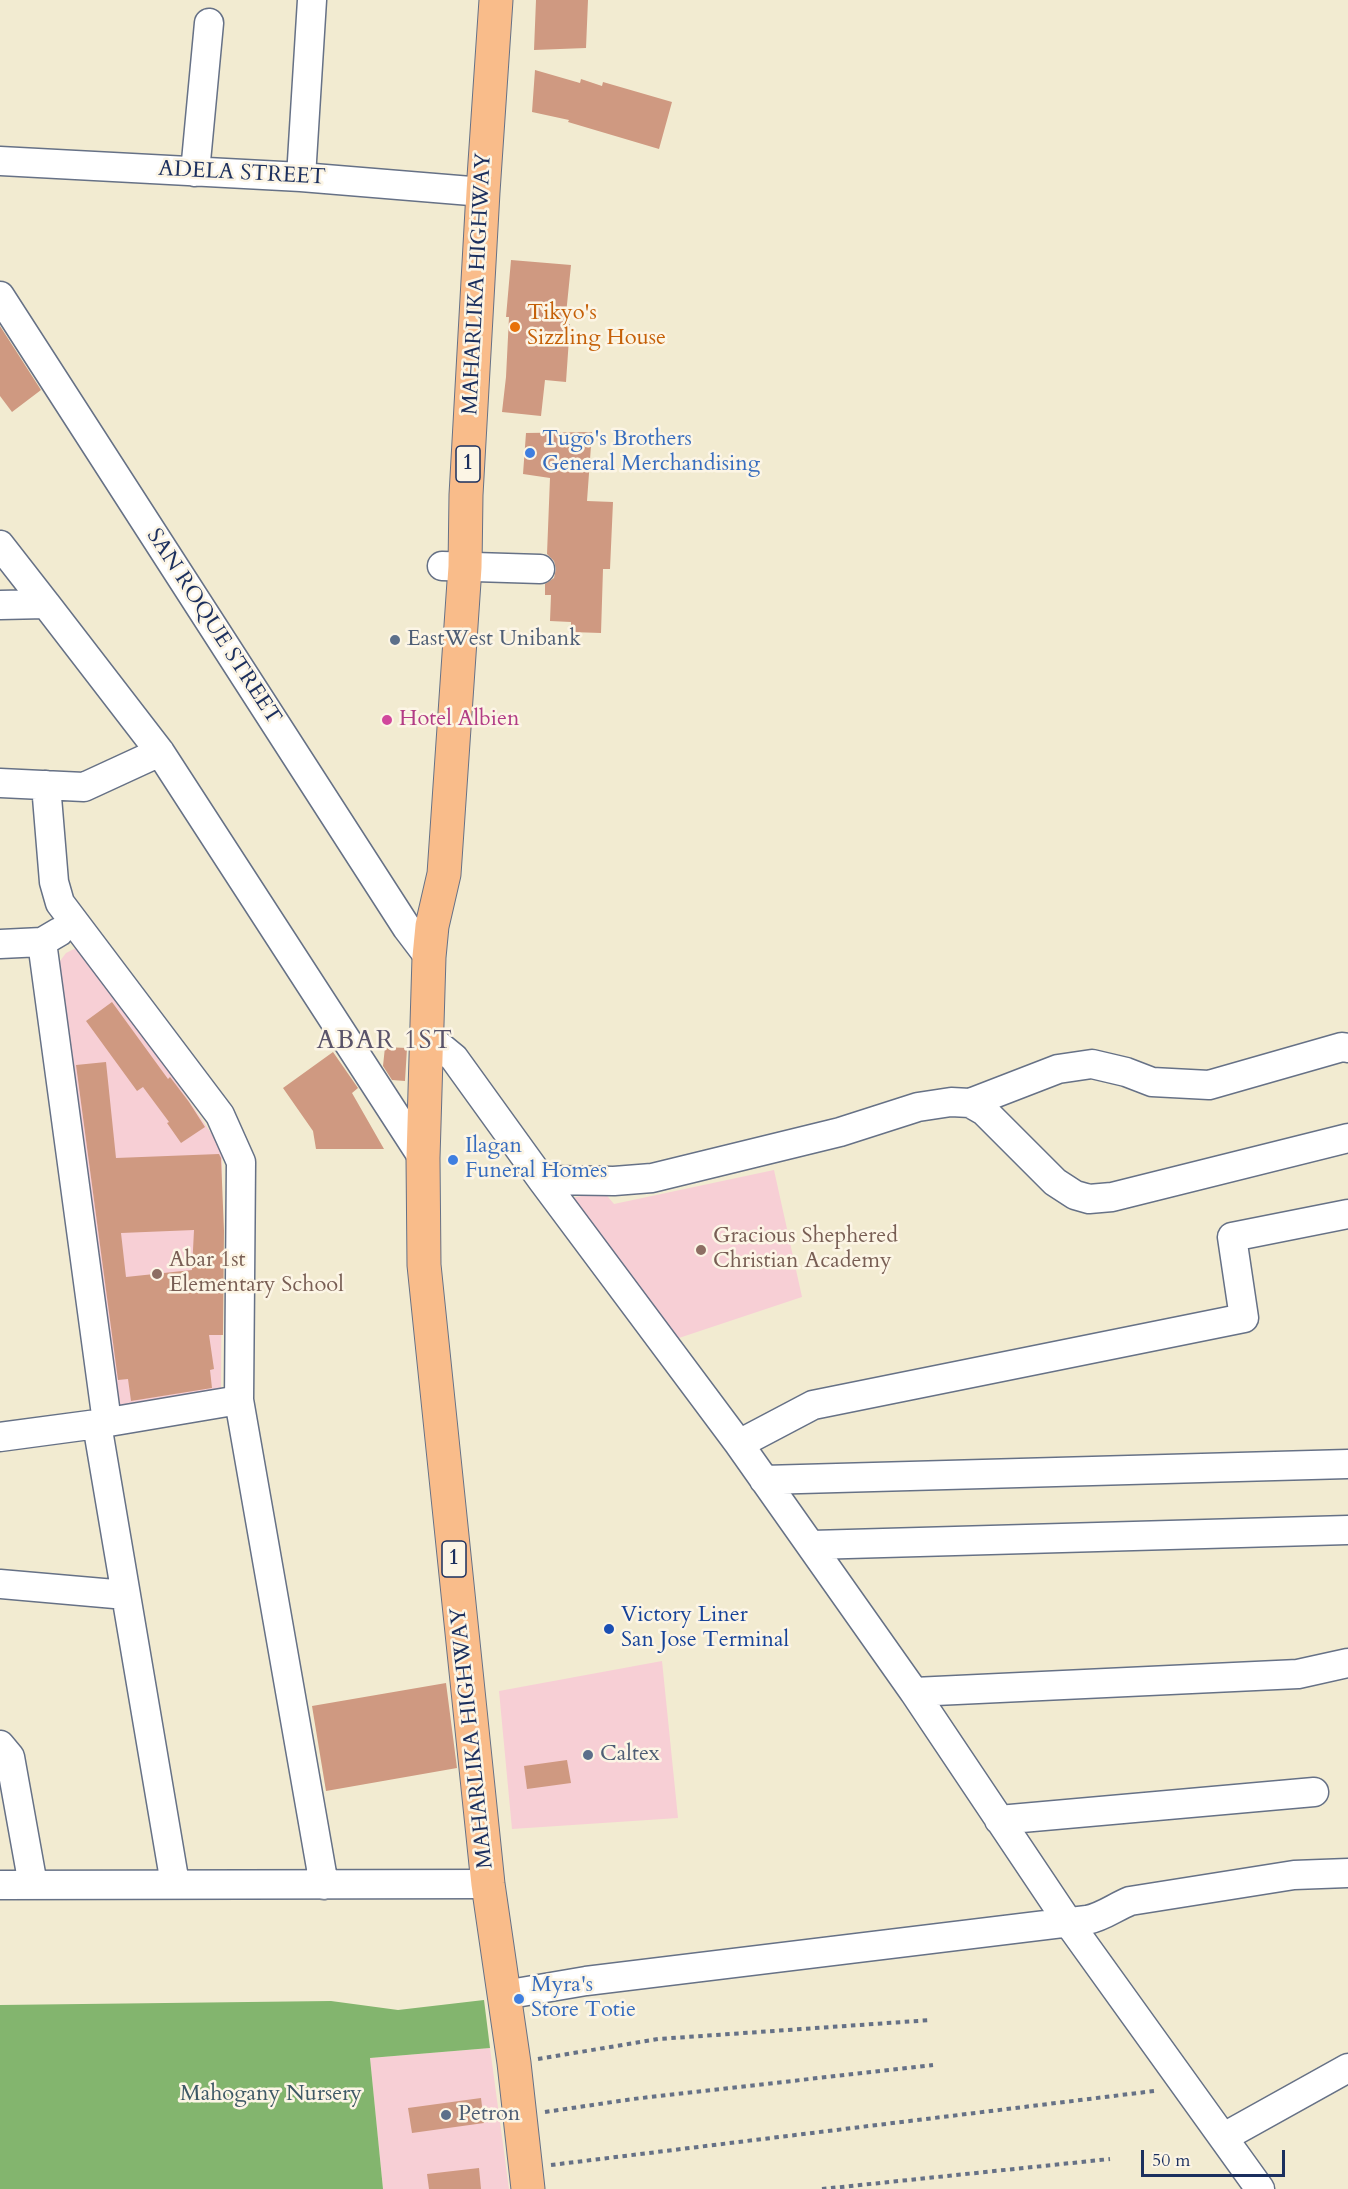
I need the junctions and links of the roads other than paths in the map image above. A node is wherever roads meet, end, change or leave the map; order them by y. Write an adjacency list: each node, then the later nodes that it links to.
1 (312, 0): 8 (street)
2 (476, 0): 5 (highway, MAHARLIKA HIGHWAY / 1)
3 (496, 0): 5 (highway, MAHARLIKA HIGHWAY / 1)
4 (209, 23): 7 (street)
5 (483, 58): 9 (highway, MAHARLIKA HIGHWAY / 1)
6 (0, 161): 7 (street, ADELA STREET)
7 (195, 172): 8 (street, ADELA STREET)
8 (301, 177): 9 (street, ADELA STREET)
9 (474, 191): 12 (highway, MAHARLIKA HIGHWAY / 1)
10 (0, 296): 20 (street, SAN ROQUE STREET)
11 (0, 545): 14 (street)
12 (453, 567): 13 (street); 20 (highway, MAHARLIKA HIGHWAY / 1)
13 (540, 569)
14 (46, 604): 15 (street); 16 (street)
15 (0, 605)
16 (160, 752): 18 (street); 27 (street)
17 (0, 783): 18 (street)
18 (46, 785): 19 (street)
19 (74, 924): 21 (street); 30 (street)
20 (431, 941): 23 (highway, MAHARLIKA HIGHWAY / 1)
21 (42, 942): 22 (street); 31 (street)
22 (0, 944)
23 (426, 1035): 27 (highway, MAHARLIKA HIGHWAY / 1); 28 (street)
24 (1348, 1047): 25 (street)
25 (970, 1103): 26 (street); 28 (street)
26 (1348, 1138)
27 (423, 1158): 47 (highway, MAHARLIKA HIGHWAY / 1)
28 (542, 1180): 33 (street)
29 (1348, 1214): 33 (street)
30 (239, 1400): 31 (street); 50 (street)
31 (102, 1423): 32 (street); 39 (street)
32 (0, 1437)
33 (739, 1444): 35 (street)
34 (1348, 1464): 35 (street)
35 (764, 1480): 37 (street)
36 (1348, 1530): 37 (street)
37 (812, 1545): 41 (street)
38 (0, 1584): 39 (street)
39 (126, 1595): 46 (street)
40 (1348, 1664): 41 (street)
41 (914, 1692): 44 (street)
42 (0, 1745): 49 (street)
43 (1314, 1792): 44 (street)
44 (999, 1820): 51 (street)
45 (1348, 1872): 51 (street)
46 (175, 1884): 49 (street); 50 (street)
47 (488, 1884): 50 (street); 52 (highway, MAHARLIKA HIGHWAY / 1)
48 (0, 1885): 49 (street)
49 (33, 1885)
50 (324, 1885)
51 (1068, 1922): 52 (street); 54 (street)
52 (504, 1995): 55 (highway, MAHARLIKA HIGHWAY / 1)
53 (1348, 2068): 54 (street)
54 (1224, 2137): 56 (street)
55 (527, 2178)
56 (1260, 2189)

